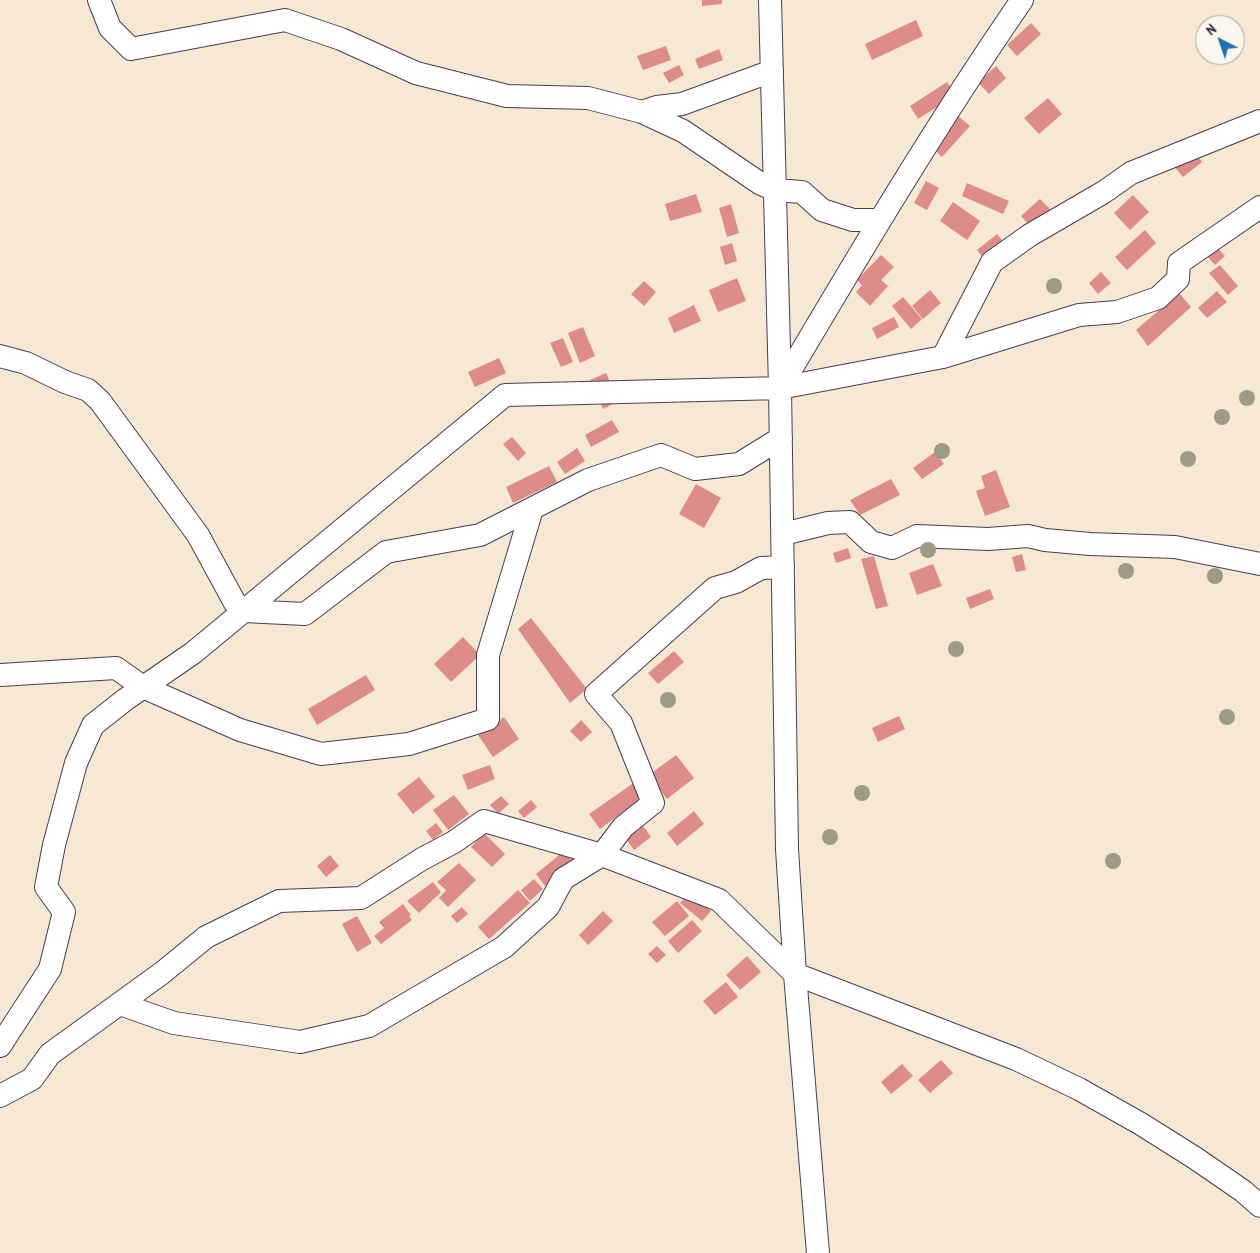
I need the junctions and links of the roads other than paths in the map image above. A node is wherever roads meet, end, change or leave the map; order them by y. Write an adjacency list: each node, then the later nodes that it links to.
1 (99, 0): 5 (street)
2 (770, 0): 4 (street)
3 (1022, 0): 9 (street)
4 (772, 71): 5 (street); 7 (street)
5 (642, 112): 7 (street)
6 (1260, 121): 11 (street)
7 (775, 190): 9 (street); 12 (street)
8 (1260, 207): 11 (street)
9 (879, 220): 12 (street)
10 (0, 356): 18 (street)
11 (943, 357): 12 (street)
12 (780, 388): 13 (street); 18 (street)
13 (781, 438): 14 (street); 15 (street)
14 (532, 509): 18 (street); 20 (street)
15 (783, 534): 16 (street); 17 (street)
16 (1260, 564)
17 (783, 567): 21 (street); 22 (street)
18 (244, 610): 20 (street)
19 (0, 675): 20 (street)
20 (142, 688): 24 (street)
21 (602, 855): 22 (street); 23 (street); 23 (street)
22 (795, 974): 26 (street); 27 (street)
23 (120, 1004): 25 (street)
24 (0, 1046)
25 (0, 1096)
26 (1260, 1206)
27 (818, 1253)

